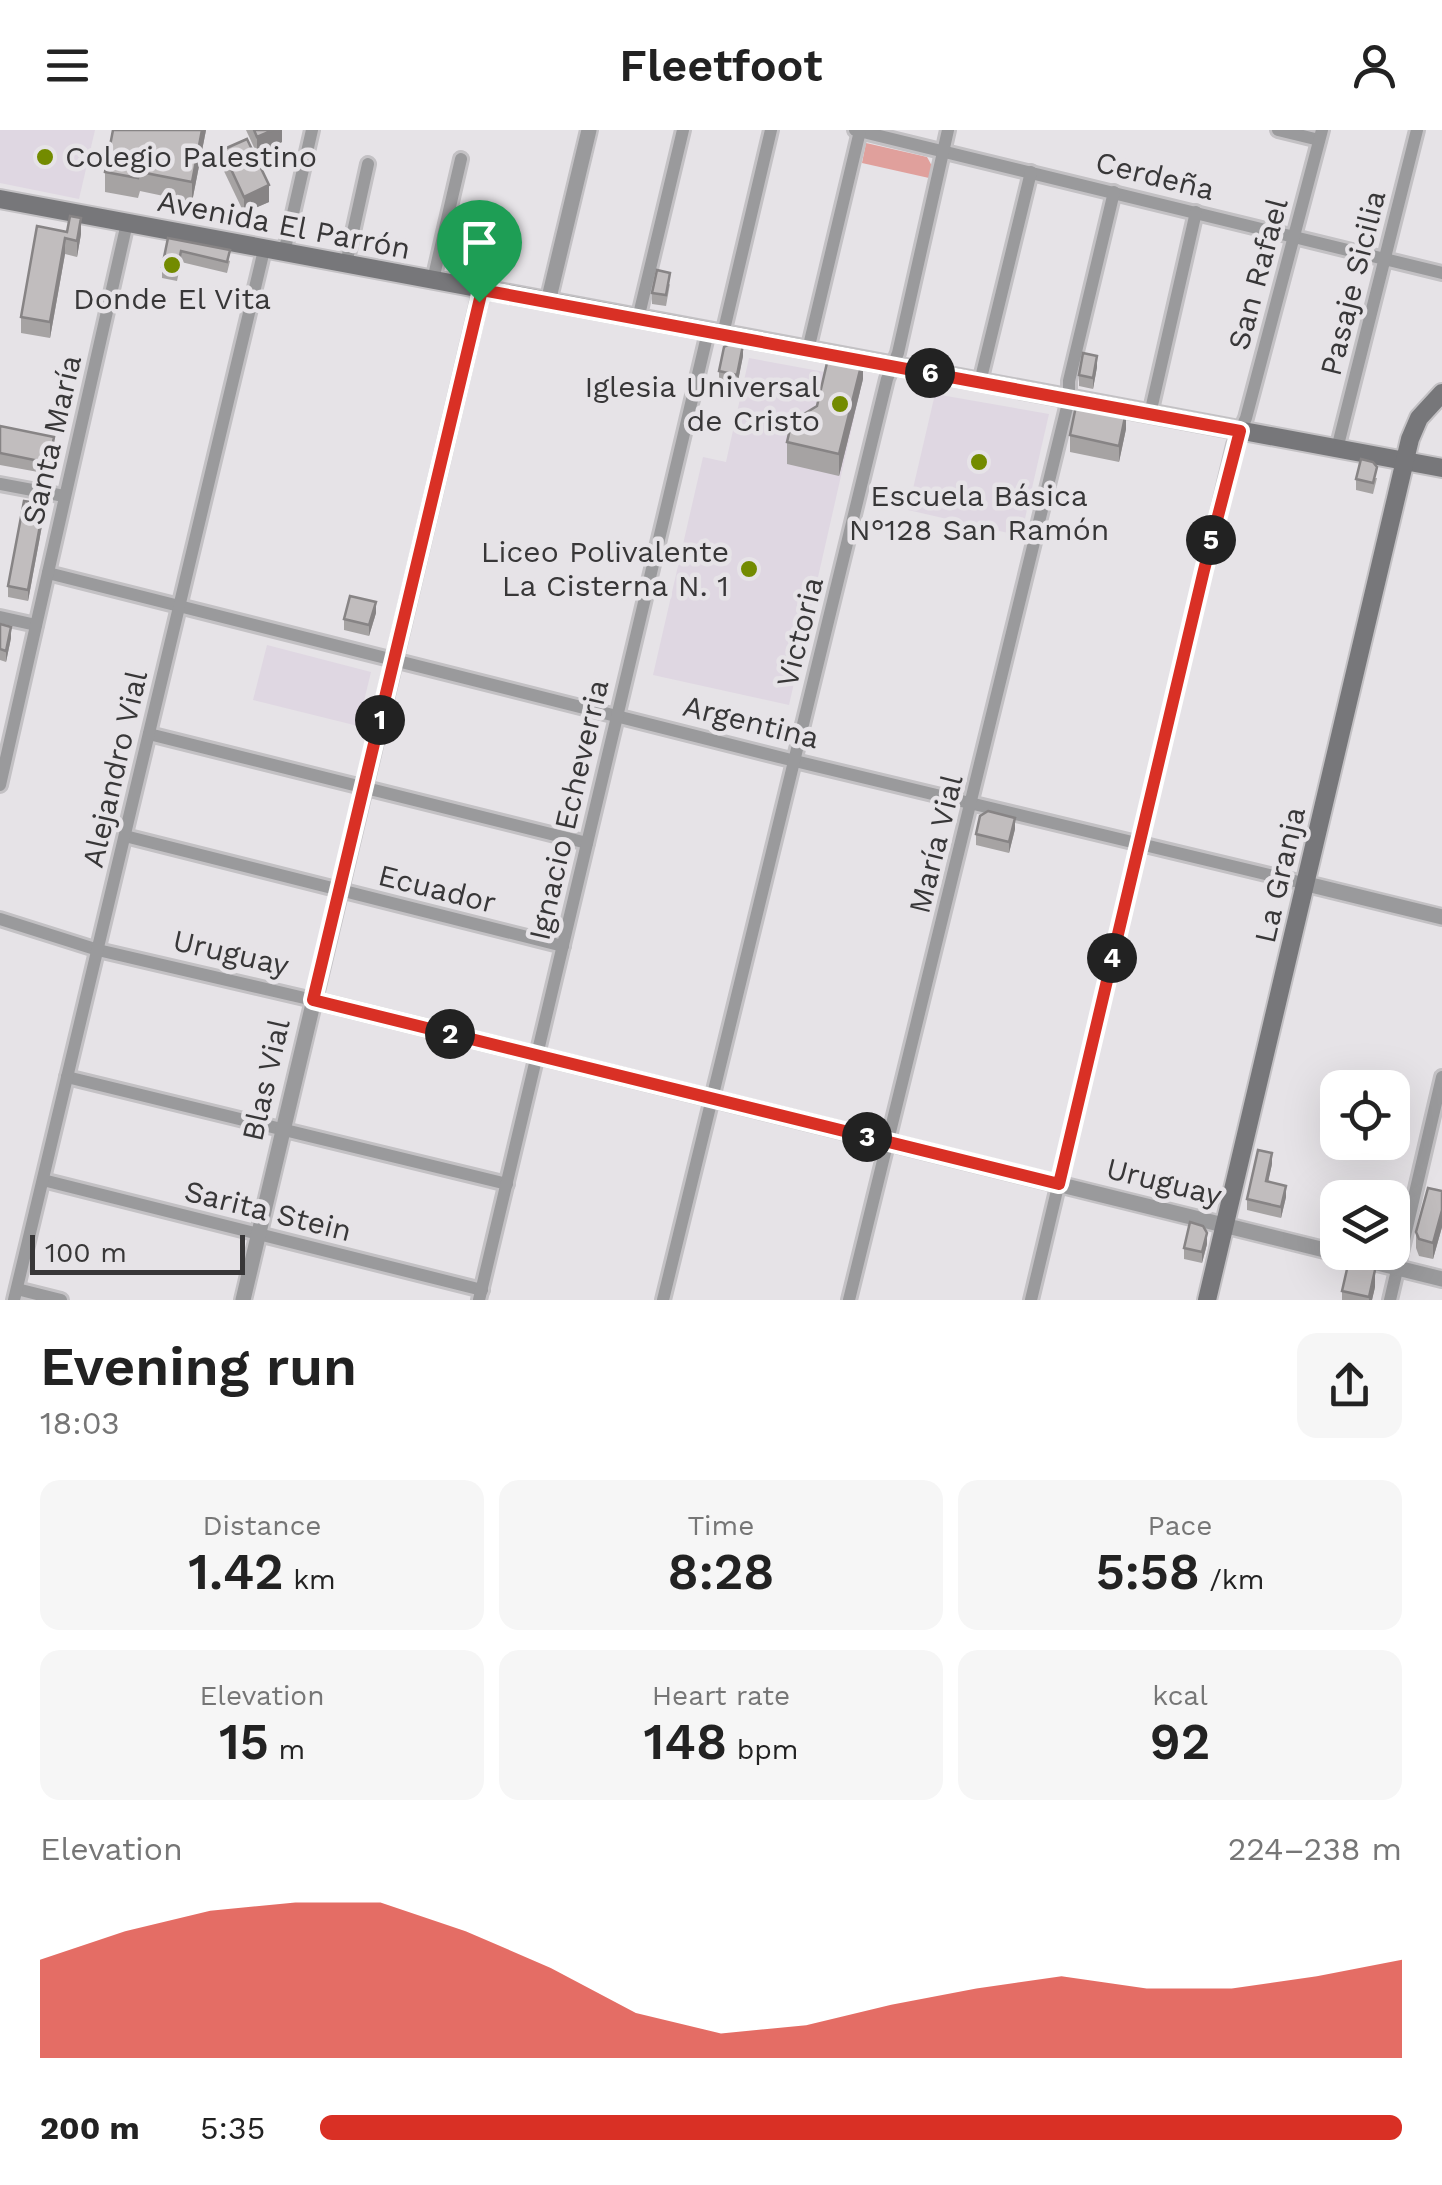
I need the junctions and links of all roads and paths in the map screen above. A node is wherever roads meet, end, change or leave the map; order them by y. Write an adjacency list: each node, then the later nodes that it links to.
1 (312, 130): 20 (street)
2 (589, 130): 26 (street)
3 (683, 130): 27 (street)
4 (770, 130): 28 (street, Ignacio Echeverria)
5 (948, 130): 10 (street, Victoria)
6 (1278, 130): 9 (street)
7 (1417, 130): 21 (street, Pasaje Sicilia)
8 (858, 131): 10 (street, Cerdeña); 29 (street)
9 (1320, 135): 18 (street, San Rafael)
10 (945, 151): 13 (street, Cerdeña); 30 (street, Victoria)
11 (461, 159): 24 (street)
12 (368, 164): 22 (street)
13 (1030, 172): 14 (street, Cerdeña); 31 (street)
14 (1114, 192): 16 (street, Cerdeña); 33 (street, María Vial)
15 (0, 200): 17 (main road, Avenida El Parrón)
16 (1196, 212): 18 (street, Cerdeña); 34 (street)
17 (127, 223): 19 (main road, Avenida El Parrón); 40 (street, Santa María)
18 (1294, 236): 21 (street, Cerdeña); 35 (street, San Rafael)
19 (264, 250): 20 (main road, Avenida El Parrón); 42 (street, Alejandro Vial)
20 (284, 253): 22 (main road, Avenida El Parrón)
21 (1385, 258): 23 (street, Cerdeña); 36 (street, Pasaje Sicilia)
22 (346, 264): 24 (main road, Avenida El Parrón)
23 (1442, 273)
24 (433, 280): 25 (main road, Avenida El Parrón)
25 (482, 290): 26 (main road, Avenida El Parrón); 45 (street, Blas Vial)
26 (548, 302): 27 (main road, Avenida El Parrón)
27 (638, 319): 28 (main road, Avenida El Parrón)
28 (715, 333): 29 (main road, Avenida El Parrón); 46 (street, Ignacio Echeverria)
29 (808, 350): 30 (main road, Avenida El Parrón)
30 (893, 366): 31 (main road, Avenida El Parrón); 49 (street, Victoria)
31 (980, 382): 33 (main road, Avenida El Parrón)
32 (1442, 393): 37 (main road, La Granja)
33 (1070, 399): 34 (main road, Avenida El Parrón); 52 (street, María Vial)
34 (1150, 414): 35 (main road, Avenida El Parrón)
35 (1240, 431): 36 (main road, Avenida El Parrón); 55 (street, San Rafael)
36 (1337, 449): 37 (main road, Avenida El Parrón)
37 (1405, 462): 38 (main road, Avenida El Parrón); 56 (main road, La Granja)
38 (1442, 468)
39 (0, 484): 40 (street)
40 (64, 496): 41 (street, Santa María)
41 (48, 573): 42 (street, Argentina); 44 (street, Santa María)
42 (179, 606): 45 (street, Argentina); 47 (street, Alejandro Vial)
43 (0, 617): 44 (street)
44 (36, 624): 48 (street, Santa María)
45 (394, 660): 46 (street, Argentina); 51 (street, Blas Vial)
46 (617, 716): 49 (street, Argentina); 54 (street, Ignacio Echeverria)
47 (149, 734): 51 (street); 53 (street, Alejandro Vial)
48 (3, 755): 50 (street, Santa María)
49 (794, 762): 52 (street, Argentina); 66 (street, Victoria)
50 (0, 786)
51 (364, 787): 54 (street); 57 (street, Blas Vial)
52 (971, 804): 55 (street, Argentina); 68 (street, María Vial)
53 (125, 836): 57 (street, Ecuador); 61 (street, Alejandro Vial)
54 (587, 843): 60 (street, Ignacio Echeverria)
55 (1138, 844): 56 (street, Argentina); 71 (street, San Rafael)
56 (1306, 884): 58 (street, Argentina); 73 (main road, La Granja)
57 (339, 890): 60 (street, Ecuador); 62 (street, Blas Vial)
58 (1442, 917)
59 (0, 919): 61 (street, Uruguay)
60 (563, 946): 63 (street, Ignacio Echeverria)
61 (98, 950): 62 (street, Uruguay); 64 (street, Alejandro Vial)
62 (313, 1000): 63 (street, Uruguay); 67 (street, Blas Vial)
63 (537, 1056): 66 (street, Uruguay); 70 (street, Ignacio Echeverria)
64 (68, 1077): 67 (street); 69 (street, Alejandro Vial)
65 (1442, 1077): 72 (street)
66 (711, 1099): 68 (street, Uruguay); 83 (street, Victoria)
67 (283, 1129): 70 (street); 74 (street, Blas Vial)
68 (888, 1142): 71 (street, Uruguay); 84 (street, María Vial)
69 (43, 1180): 74 (street, Sarita Stein); 79 (street, Alejandro Vial)
70 (507, 1184): 80 (street, Ignacio Echeverria)
71 (1059, 1184): 73 (street, Uruguay); 85 (street, San Rafael)
72 (1410, 1213)
73 (1225, 1225): 75 (street, Uruguay); 86 (main road, La Granja)
74 (258, 1234): 80 (street, Sarita Stein); 82 (street, Blas Vial)
75 (1320, 1249)
76 (1397, 1270): 87 (street)
77 (1405, 1270): 78 (street, Uruguay)
78 (1442, 1279)
79 (16, 1295): 81 (street)
80 (480, 1295)
81 (60, 1300)
82 (243, 1300)
83 (663, 1300)
84 (849, 1300)
85 (1031, 1300)
86 (1207, 1300)
87 (1390, 1300)

